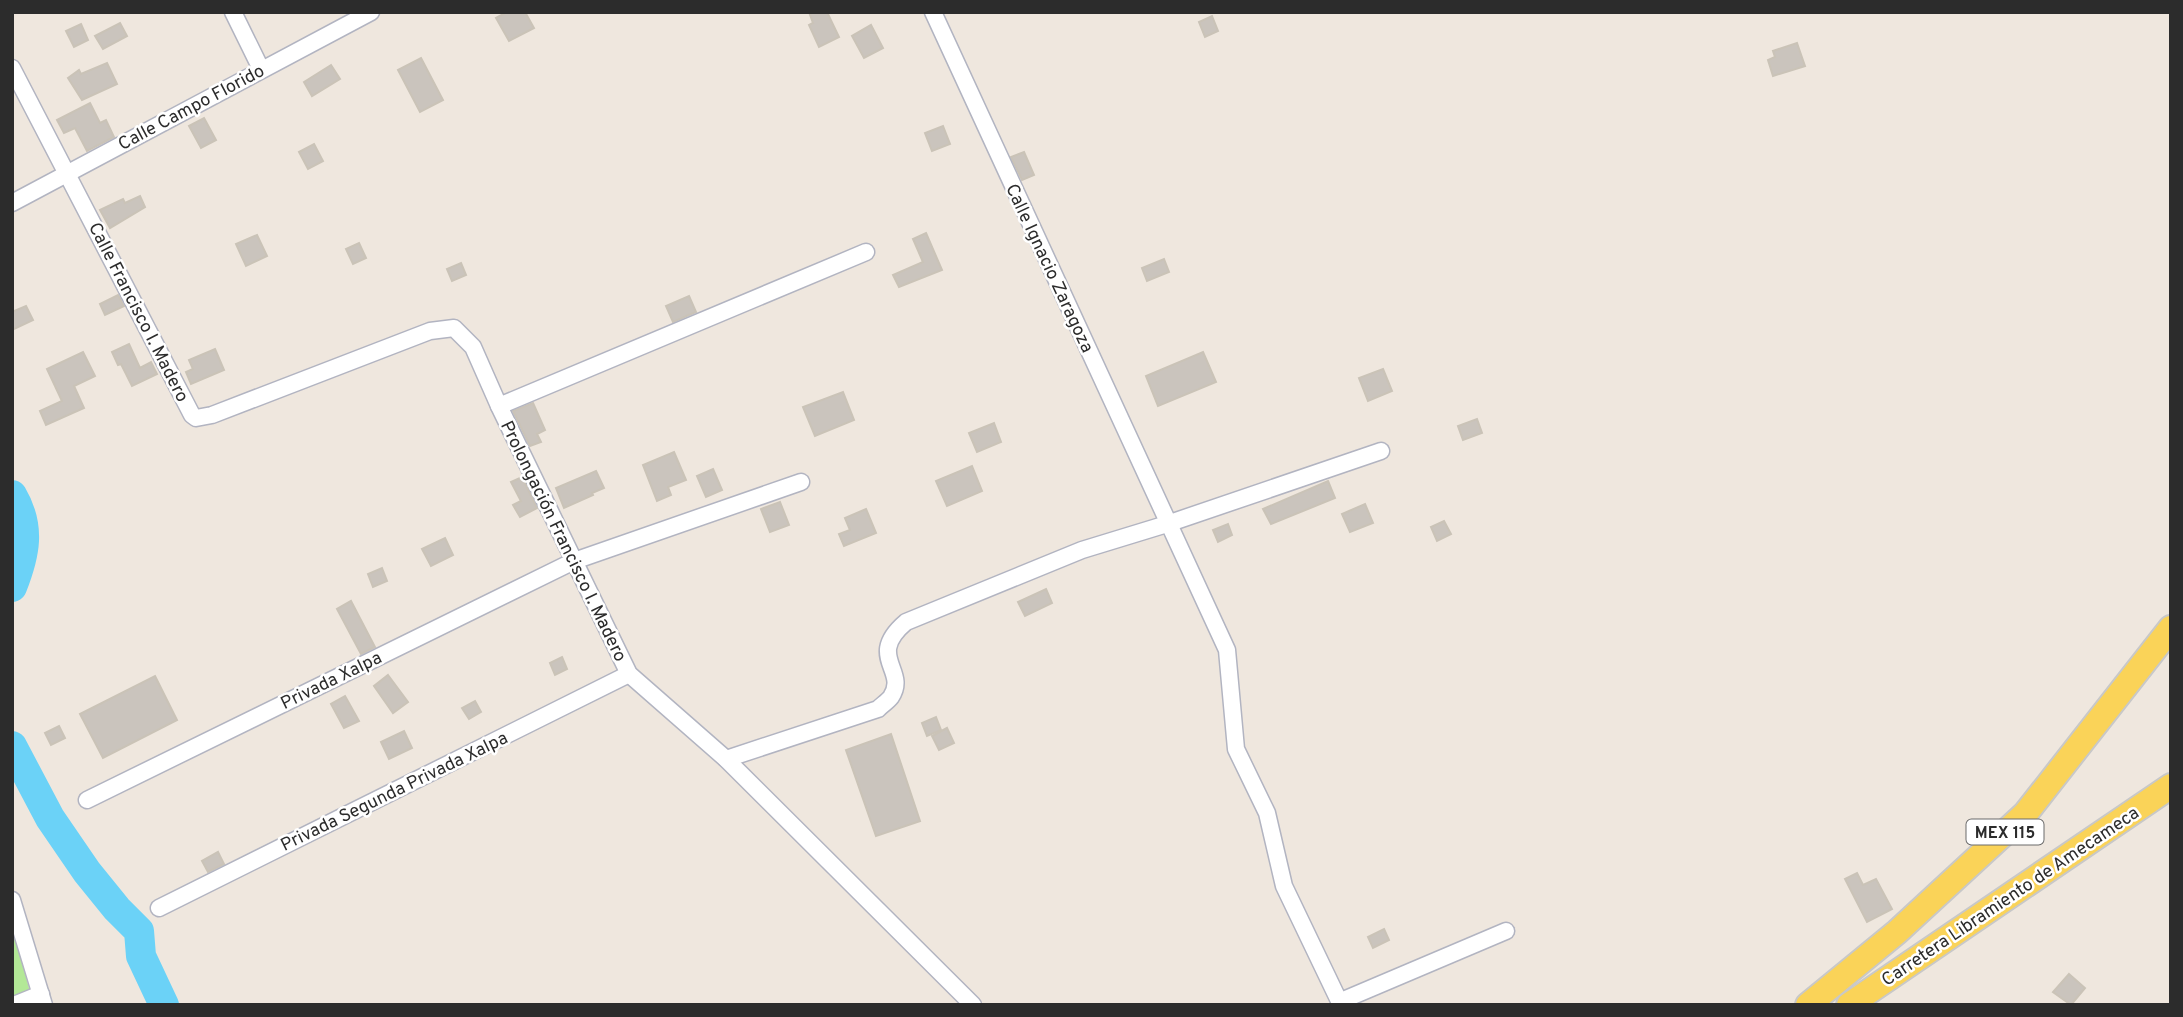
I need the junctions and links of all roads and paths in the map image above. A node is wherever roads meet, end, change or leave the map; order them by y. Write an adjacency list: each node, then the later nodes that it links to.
1 (233, 12): 5 (street)
2 (371, 12): 5 (street, Calle Campo Florido)
3 (933, 12): 12 (street, Calle Ignacio Zaragoza)
4 (12, 68): 6 (street, Calle Francisco I. Madero)
5 (261, 69): 6 (street, Calle Campo Florido)
6 (68, 173): 7 (street, Calle Campo Florido); 9 (street, Calle Francisco I. Madero)
7 (12, 203)
8 (866, 252): 9 (street)
9 (499, 405): 13 (street, Prolongación Francisco I. Madero)
10 (1381, 451): 12 (street)
11 (801, 482): 13 (street, Privada Xalpa)
12 (1167, 524): 16 (street); 23 (street, Calle Ignacio Zaragoza)
13 (575, 561): 15 (street, Prolongación Francisco I. Madero); 18 (street, Privada Xalpa)
14 (2171, 628): 26 (main road, Carretera Libramiento de Amecameca / MEX 115)
15 (629, 674): 16 (street, Prolongación Francisco I. Madero); 20 (street, Privada Segunda Privada Xalpa)
16 (726, 759): 25 (street, Prolongación Francisco I. Madero)
17 (2171, 786): 27 (main road, Carretera Libramiento de Amecameca / MEX 115)
18 (87, 800)
19 (12, 900): 22 (street)
20 (159, 908)
21 (1506, 931): 23 (street)
22 (42, 999): 24 (street)
23 (1341, 1003)
24 (15, 1005)
25 (973, 1005)
26 (1808, 1005)
27 (1849, 1005)

